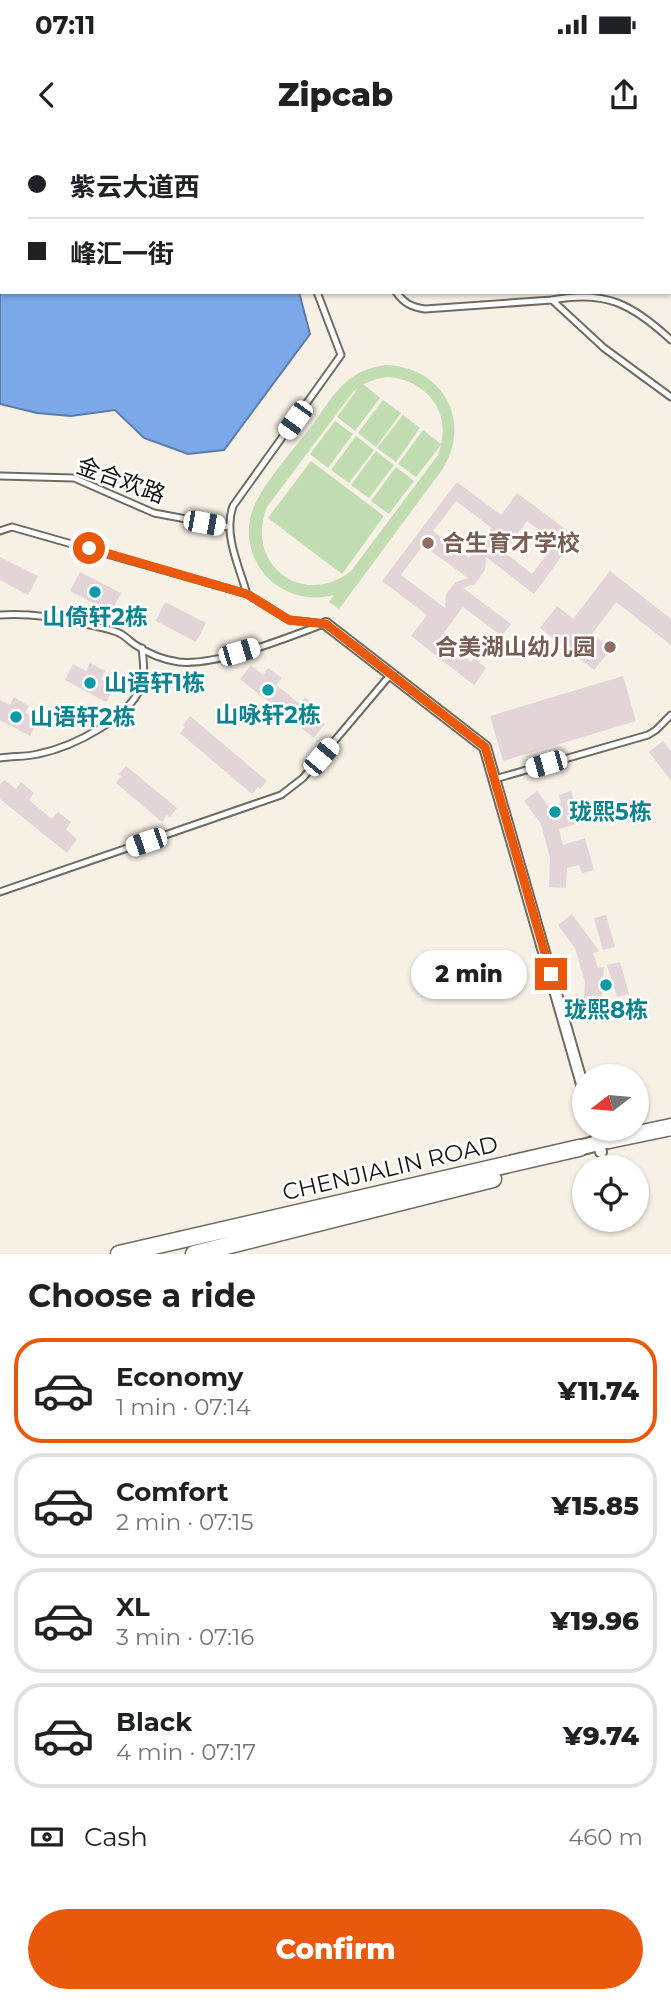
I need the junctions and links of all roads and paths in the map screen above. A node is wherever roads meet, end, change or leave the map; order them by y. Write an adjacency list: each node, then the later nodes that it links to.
1 (318, 294): 7 (lane)
2 (397, 294): 3 (lane)
3 (552, 300): 4 (lane); 5 (lane)
4 (671, 340)
5 (671, 397)
6 (0, 476): 7 (lane, 金合欢路)
7 (229, 527): 9 (lane)
8 (0, 531): 9 (lane)
9 (247, 594): 11 (lane)
10 (0, 615): 12 (lane)
11 (326, 624): 12 (lane); 13 (street)
12 (142, 648): 15 (lane)
13 (391, 674): 16 (street); 17 (lane)
14 (671, 715): 16 (lane)
15 (0, 758)
16 (495, 779): 18 (street)
17 (0, 892)
18 (576, 1064)
19 (671, 1127): 21 (main road, CHENJIALIN ROAD)
20 (671, 1136): 21 (main road, CHENJIALIN ROAD)
21 (603, 1142): 22 (street, CHENJIALIN ROAD)
22 (581, 1152): 23 (main road, CHENJIALIN ROAD); 24 (main road, CHENJIALIN ROAD)
23 (119, 1254)
24 (194, 1254)

